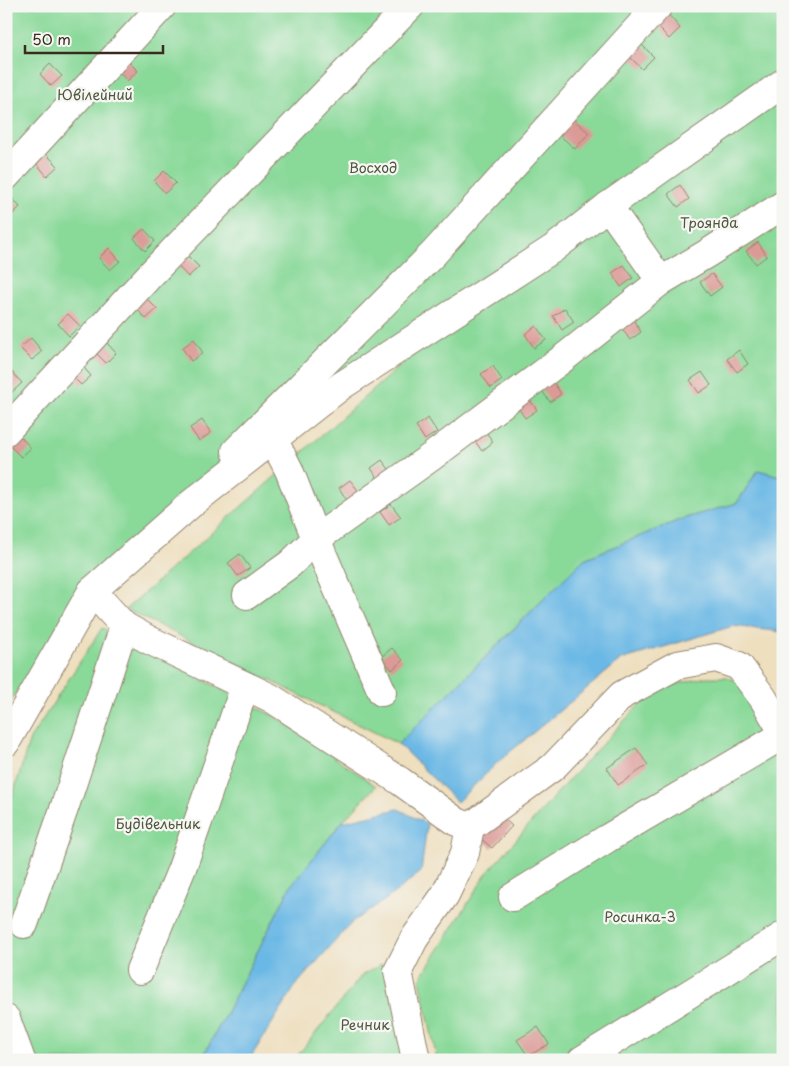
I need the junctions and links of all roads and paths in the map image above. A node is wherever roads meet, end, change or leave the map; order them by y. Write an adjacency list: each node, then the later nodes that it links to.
1 (162, 6): 5 (street)
2 (410, 6): 9 (street)
3 (658, 6): 11 (street)
4 (783, 83): 7 (street)
5 (6, 176)
6 (783, 205): 8 (street)
7 (608, 206): 8 (street); 10 (street)
8 (661, 281): 12 (street)
9 (6, 431)
10 (273, 439): 11 (street); 12 (street)
11 (192, 503): 13 (street)
12 (316, 539): 14 (street); 17 (street)
13 (92, 591): 15 (street); 20 (street)
14 (247, 595)
15 (124, 626): 16 (street); 23 (street)
16 (245, 686): 21 (street); 25 (street)
17 (382, 692)
18 (775, 702): 19 (street); 21 (street)
19 (783, 733): 22 (street)
20 (6, 742)
21 (470, 827): 28 (street)
22 (513, 897)
23 (24, 924)
24 (783, 936): 29 (street)
25 (140, 970)
26 (6, 1019): 27 (street)
27 (21, 1060)
28 (416, 1060)
29 (582, 1060)

